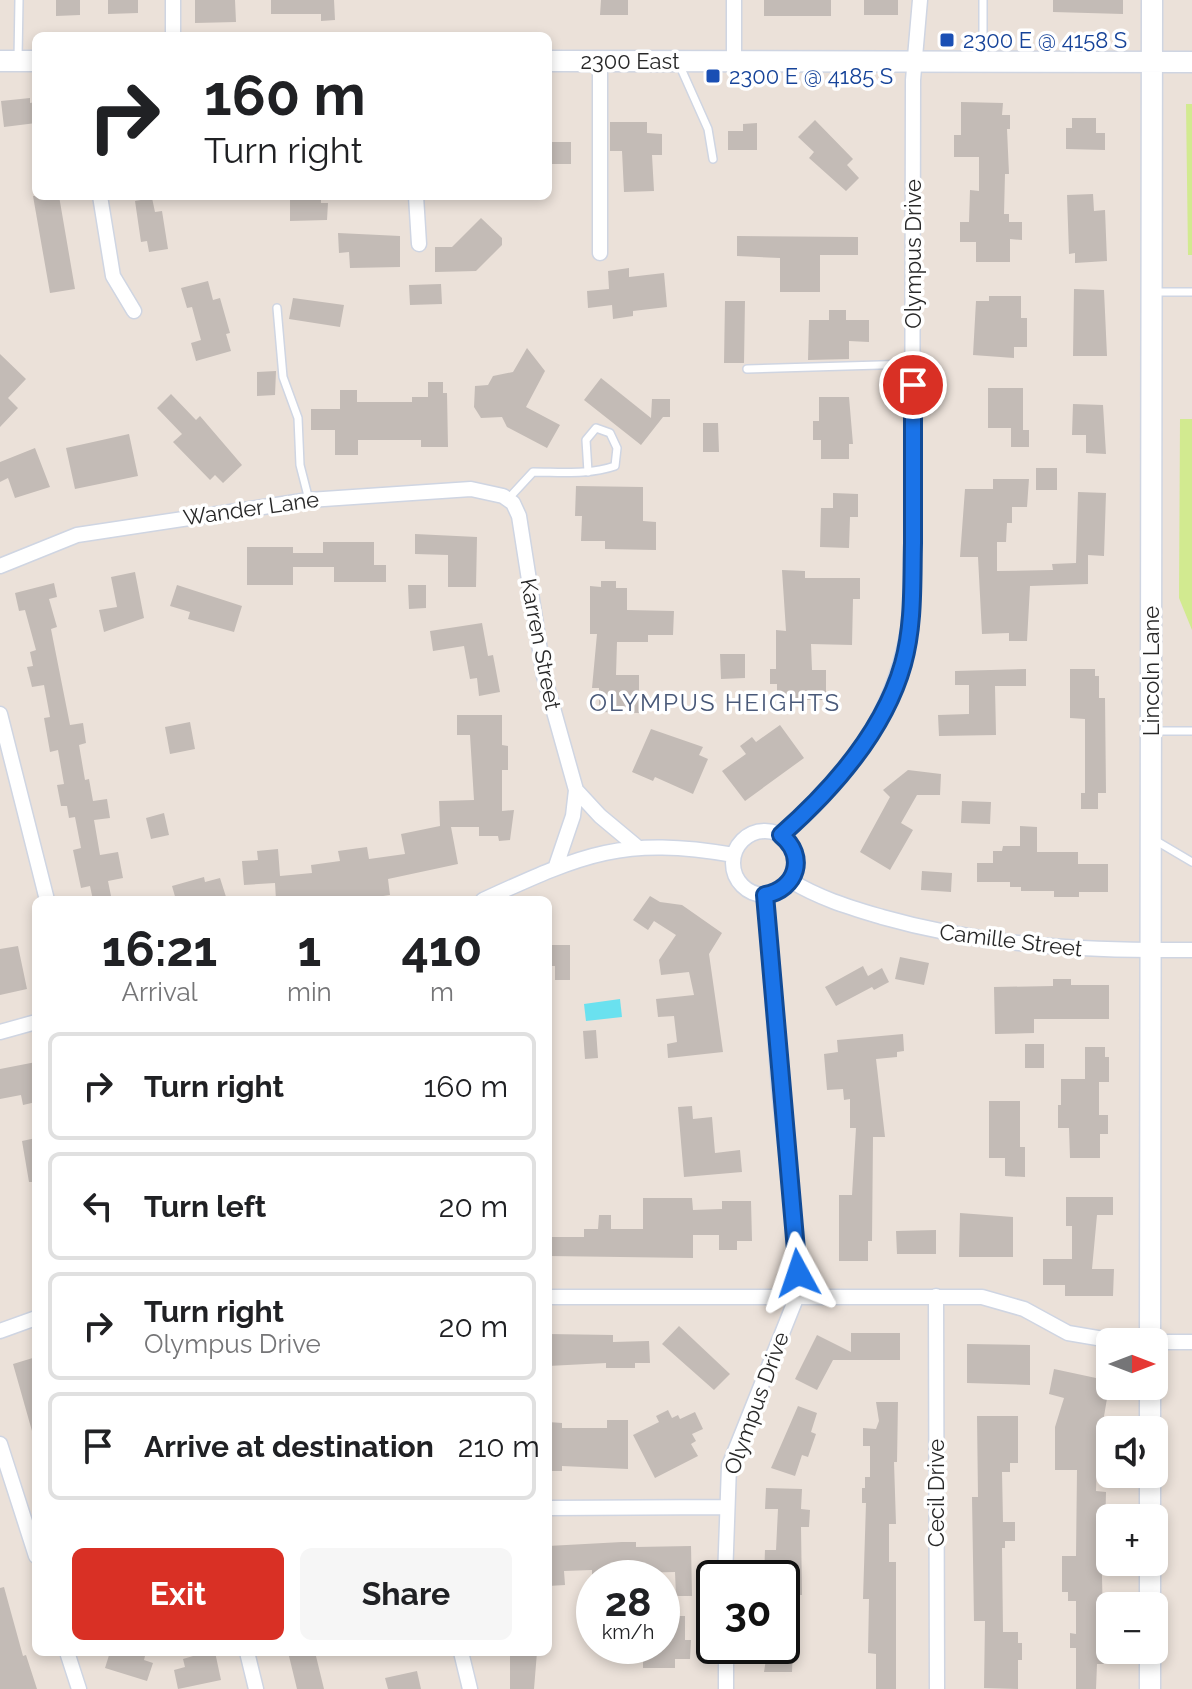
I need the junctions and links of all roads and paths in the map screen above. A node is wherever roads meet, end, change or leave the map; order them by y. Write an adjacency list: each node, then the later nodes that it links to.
1 (19, 0): 8 (lane)
2 (173, 0): 7 (street)
3 (734, 0): 12 (street)
4 (920, 0): 13 (street, Olympus Drive)
5 (983, 0): 14 (lane)
6 (1152, 0): 15 (street, Lincoln Lane)
7 (173, 32)
8 (18, 61)
9 (552, 61): 10 (street, 2300 East)
10 (600, 61): 11 (street, 2300 East); 21 (street)
11 (679, 61): 12 (street, 2300 East); 17 (lane)
12 (734, 61): 13 (street, 2300 East)
13 (914, 61): 14 (street, 2300 East); 26 (street, Olympus Drive)
14 (983, 62): 15 (street, 2300 East)
15 (1152, 62): 16 (street, 2300 East); 22 (street, Lincoln Lane)
16 (1192, 62)
17 (713, 159)
18 (101, 200): 25 (street)
19 (416, 200): 20 (street)
20 (419, 244)
21 (600, 253)
22 (1151, 292): 23 (lane); 33 (street, Lincoln Lane)
23 (1192, 292)
24 (277, 308): 30 (lane)
25 (134, 311)
26 (913, 364): 27 (lane); 36 (street, Olympus Drive)
27 (747, 369)
28 (588, 472): 28 (lane); 29 (lane)
29 (508, 499): 30 (street, Wander Lane); 35 (street, Karren Street)
30 (309, 500): 31 (street, Wander Lane)
31 (0, 566)
32 (0, 714): 44 (street)
33 (1151, 731): 34 (lane); 37 (street, Lincoln Lane)
34 (1192, 731)
35 (576, 790): 38 (street, Karren Street); 41 (street, Karren Street)
36 (781, 835): 39 (street); 42 (street)
37 (1151, 838): 40 (lane); 46 (street, Lincoln Lane)
38 (636, 846): 39 (street); 41 (street)
39 (734, 855): 43 (street)
40 (1192, 862)
41 (556, 866): 45 (street)
42 (791, 881): 43 (street); 46 (street, Camille Street)
43 (765, 895): 50 (street, Olympus Drive)
44 (46, 896)
45 (492, 896)
46 (1151, 950): 47 (street, Camille Street); 54 (street, Lincoln Lane)
47 (1192, 950)
48 (32, 1023): 49 (street)
49 (0, 1032)
50 (797, 1296): 51 (street); 52 (street); 60 (street, Olympus Drive)
51 (936, 1296): 56 (street); 73 (street, Cecil Drive)
52 (552, 1297)
53 (32, 1319): 55 (street)
54 (1150, 1328)
55 (0, 1331)
56 (1096, 1338)
57 (1168, 1342): 58 (street)
58 (1192, 1342)
59 (0, 1444): 62 (street)
60 (725, 1507): 61 (street); 63 (street, Olympus Drive)
61 (552, 1508)
62 (32, 1544)
63 (725, 1560)
64 (68, 1656): 69 (street)
65 (248, 1656): 70 (street)
66 (462, 1656): 71 (street)
67 (726, 1664): 72 (street)
68 (1150, 1664): 74 (street)
69 (79, 1689)
70 (256, 1689)
71 (470, 1689)
72 (726, 1689)
73 (937, 1689)
74 (1150, 1689)

